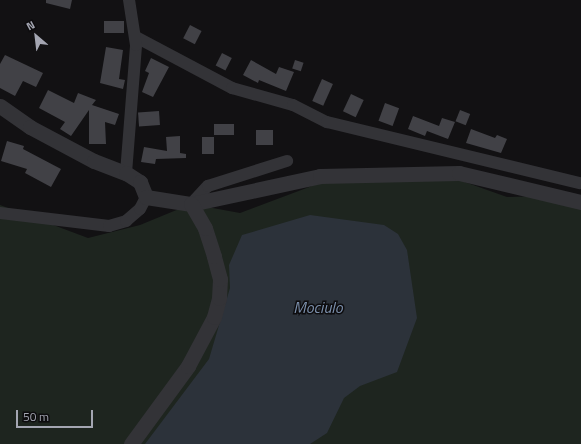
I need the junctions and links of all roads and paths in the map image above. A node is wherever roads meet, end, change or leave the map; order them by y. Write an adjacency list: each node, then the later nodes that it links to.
1 (129, 0): 2 (street)
2 (136, 37): 5 (street); 6 (street)
3 (0, 106): 5 (street)
4 (287, 161): 9 (street)
5 (126, 173): 7 (street)
6 (581, 182): 8 (street)
7 (146, 197): 9 (street); 10 (street)
8 (577, 200): 9 (street)
9 (191, 204): 11 (street)
10 (0, 213)
11 (131, 444)

